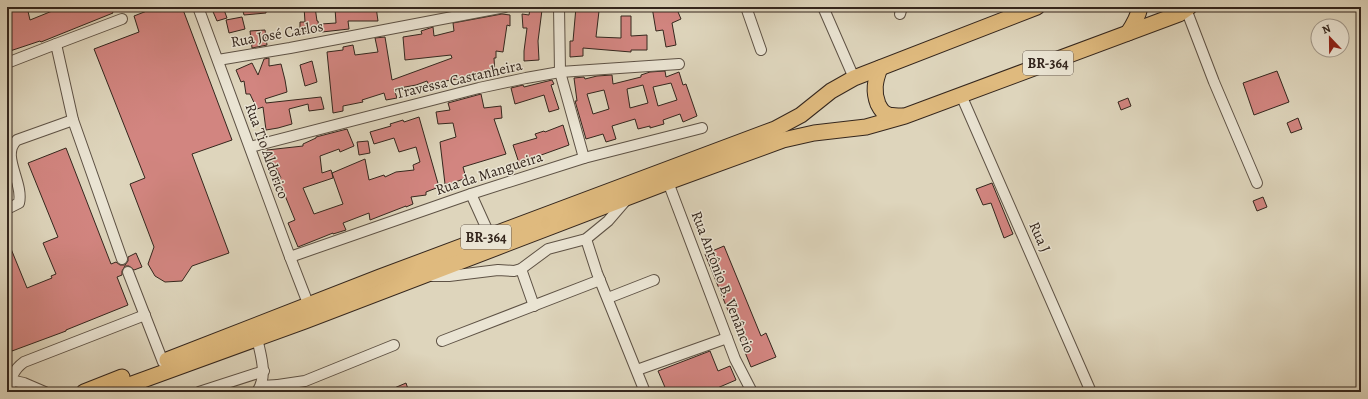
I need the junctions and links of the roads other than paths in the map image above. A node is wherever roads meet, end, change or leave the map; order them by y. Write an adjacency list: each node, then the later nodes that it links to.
1 (198, 7): 13 (street, Rua Tio Aldorico)
2 (505, 7): 13 (street, Rua José Carlos)
3 (558, 7): 17 (street)
4 (746, 7): 12 (street)
5 (823, 7): 18 (street)
6 (1037, 7): 16 (highway, BR-364)
7 (1140, 7): 10 (highway)
8 (1187, 8): 10 (highway, BR-364); 26 (street)
9 (122, 18): 11 (street)
10 (1128, 33): 19 (highway, BR-364)
11 (56, 44): 14 (street); 21 (street)
12 (761, 50)
13 (218, 60): 23 (street, Rua Tio Aldorico)
14 (7, 62)
15 (678, 64): 17 (street, Travessa Castanheira)
16 (880, 68): 18 (highway, BR-364); 20 (highway)
17 (560, 72): 23 (street, Travessa Castanheira); 24 (street)
18 (854, 78): 30 (highway, BR-364)
19 (962, 95): 20 (highway, BR-364); 60 (street, Rua J)
20 (905, 116): 25 (highway, BR-364)
21 (73, 120): 29 (street); 33 (street)
22 (702, 128): 24 (street, Rua da Mangueira)
23 (250, 147): 32 (street, Rua Tio Aldorico)
24 (584, 158): 27 (street, Rua da Mangueira)
25 (668, 182): 28 (highway, BR-364); 44 (street, Rua Antônio B. Venâncio)
26 (1257, 183)
27 (471, 194): 30 (street); 32 (street, Rua da Mangueira)
28 (630, 196): 31 (street); 36 (highway, BR-364)
29 (7, 209)
30 (490, 236): 40 (highway, BR-364)
31 (586, 239): 34 (street); 37 (street)
32 (290, 257): 40 (street, Rua Tio Aldorico)
33 (122, 260)
34 (521, 270): 36 (street); 41 (street)
35 (128, 272): 42 (street)
36 (423, 276): 43 (highway, BR-364)
37 (600, 280): 39 (street); 41 (street)
38 (654, 280): 39 (street)
39 (608, 298): 49 (street)
40 (309, 306): 47 (highway, BR-364)
41 (534, 306): 45 (street)
42 (145, 316): 47 (street); 50 (street)
43 (257, 338): 48 (street); 56 (highway, BR-364)
44 (727, 338): 49 (street); 59 (street, Rua Antônio B. Venâncio)
45 (442, 341)
46 (394, 345): 51 (street)
47 (163, 362): 55 (highway, BR-364)
48 (264, 370): 52 (street); 57 (street)
49 (637, 370): 58 (street)
50 (10, 380): 53 (street); 54 (street)
51 (277, 388): 52 (street)
52 (259, 389)
53 (10, 392)
54 (45, 392)
55 (84, 392)
56 (110, 392)
57 (199, 392)
58 (644, 392)
59 (752, 392)
60 (1091, 392)

